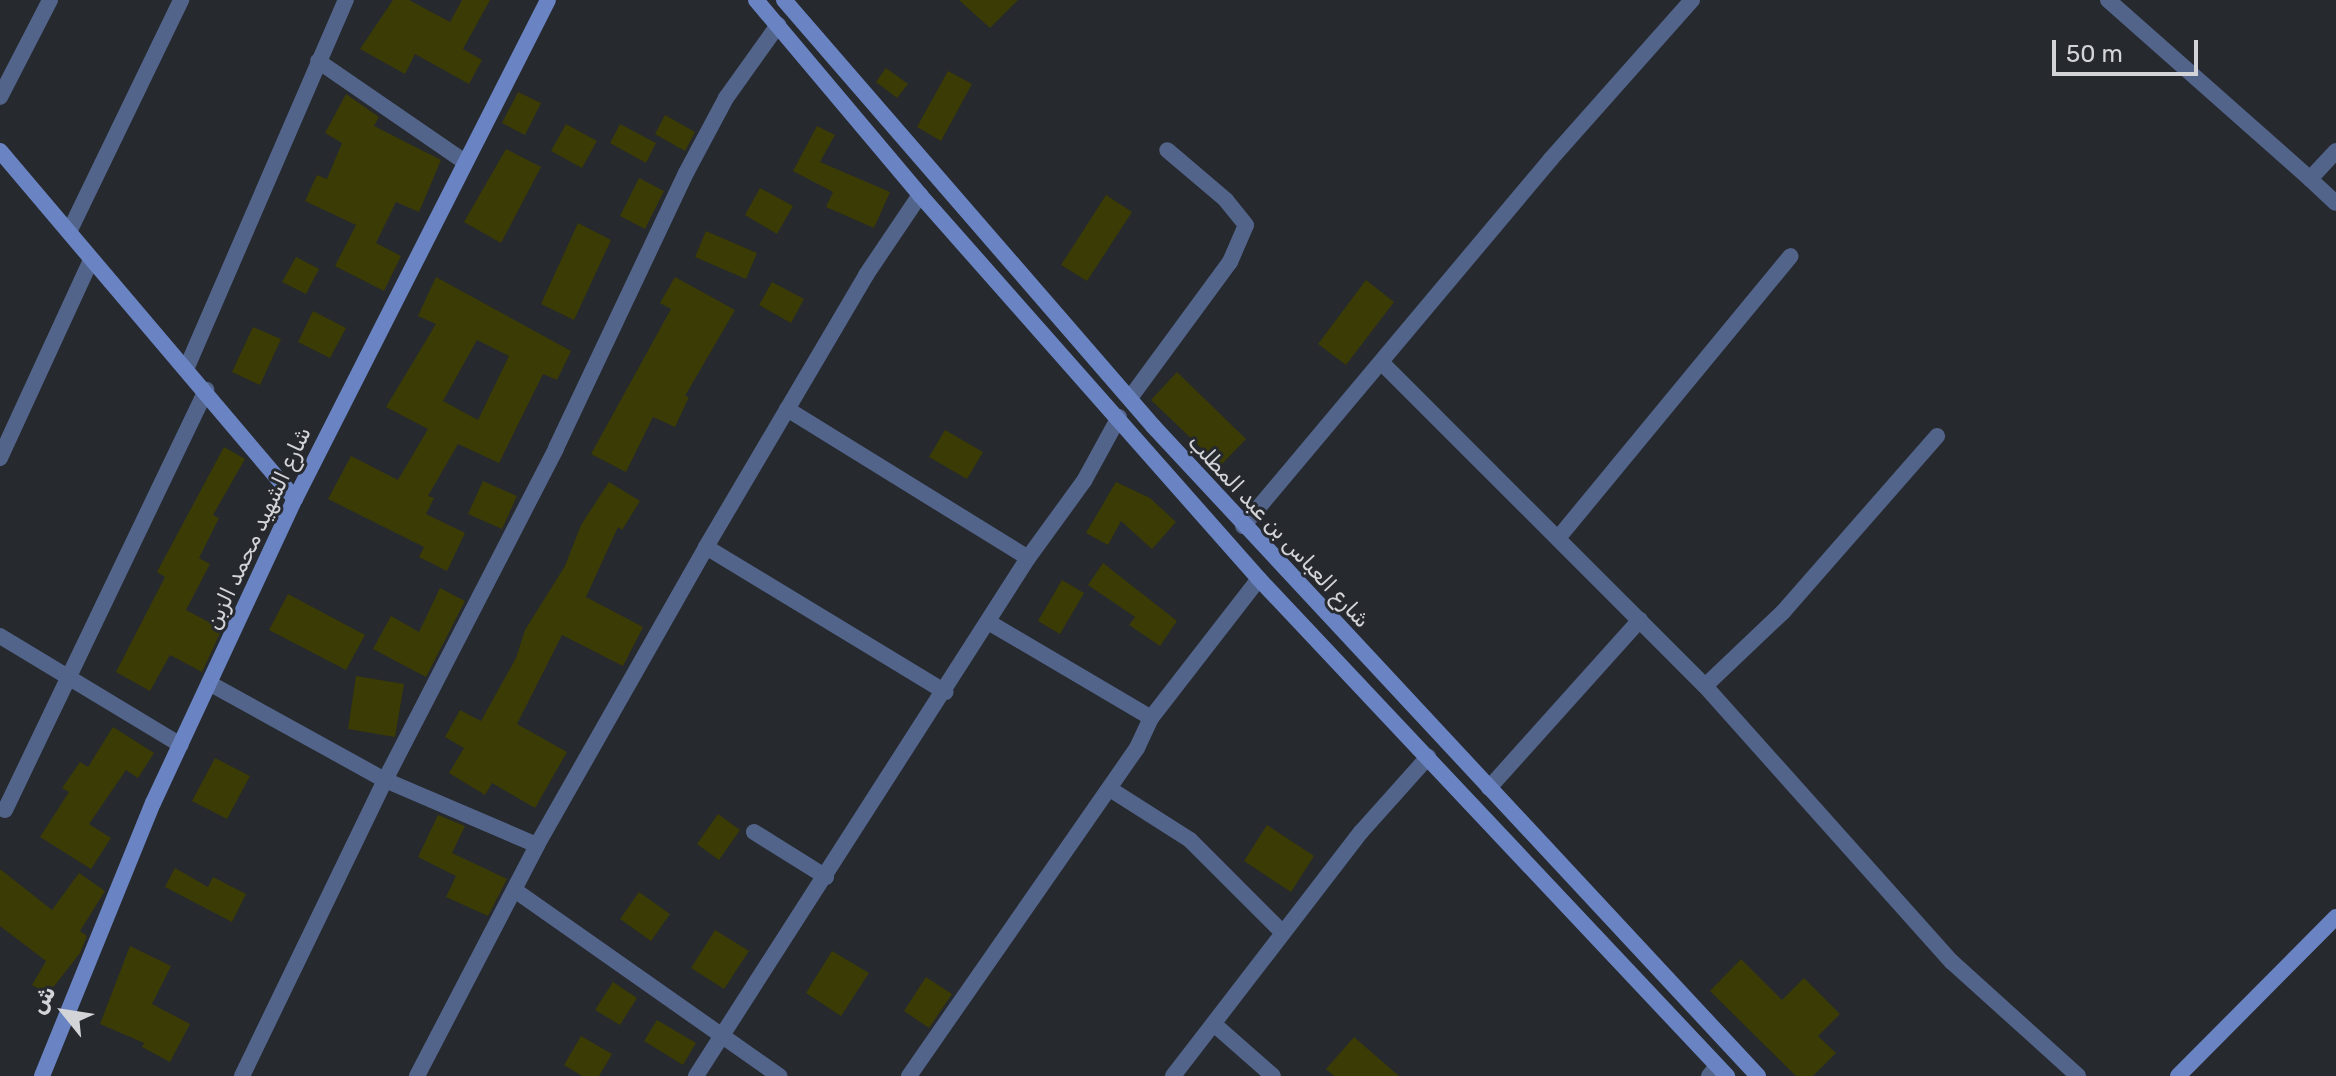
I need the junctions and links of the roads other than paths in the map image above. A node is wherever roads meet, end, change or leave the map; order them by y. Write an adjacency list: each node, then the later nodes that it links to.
1 (50, 0): 11 (street)
2 (181, 0): 19 (street)
3 (346, 0): 10 (street)
4 (756, 0): 9 (street, شارع العباس بن عبد المطلب)
5 (1692, 0): 22 (street)
6 (2108, 0): 16 (street)
7 (548, 4): 15 (street, شارع الشهيد محمد الزبن)
8 (794, 5): 25 (street, شارع العباس بن عبد المطلب)
9 (778, 25): 17 (street, شارع العباس بن عبد المطلب); 46 (street)
10 (318, 61): 15 (street); 23 (street)
11 (0, 97)
12 (1167, 150): 25 (street)
13 (0, 151): 19 (street)
14 (2336, 151): 16 (street)
15 (462, 160): 30 (street, شارع الشهيد محمد الزبن)
16 (2310, 179): 18 (street)
17 (920, 195): 26 (street); 27 (street, شارع العباس بن عبد المطلب)
18 (2336, 203)
19 (69, 232): 21 (street)
20 (1791, 256): 32 (street)
21 (91, 260): 23 (street); 29 (street)
22 (1383, 364): 31 (street); 32 (street)
23 (187, 367): 24 (street)
24 (206, 390): 30 (street); 39 (street)
25 (1130, 398): 31 (street, شارع العباس بن عبد المطلب)
26 (787, 409): 33 (street); 34 (street)
27 (1119, 417): 34 (street); 35 (street, شارع العباس بن عبد المطلب)
28 (1937, 436): 41 (street)
29 (0, 458)
30 (295, 499): 40 (street, شارع الشهيد محمد الزبن)
31 (1243, 526): 47 (street, شارع العباس بن عبد المطلب)
32 (1559, 537): 36 (street)
33 (706, 547): 42 (street); 51 (street)
34 (1028, 558): 37 (street)
35 (1259, 579): 43 (street); 45 (street, شارع العباس بن عبد المطلب)
36 (1640, 620): 41 (street); 47 (street)
37 (990, 623): 42 (street); 43 (street)
38 (0, 636): 39 (street)
39 (73, 678): 44 (street); 49 (street)
40 (209, 683): 44 (street, شارع الشهيد محمد الزبن); 46 (street)
41 (1705, 686): 68 (street)
42 (945, 692): 52 (street)
43 (1151, 718): 48 (street)
44 (181, 745): 59 (street, شارع الشهيد محمد الزبن)
45 (1428, 757): 55 (street); 58 (street, شارع العباس بن عبد المطلب)
46 (385, 780): 51 (street); 60 (street)
47 (1489, 788): 67 (street, شارع العباس بن عبد المطلب)
48 (1110, 789): 55 (street); 64 (street)
49 (5, 810)
50 (754, 832): 52 (street)
51 (537, 845): 53 (street)
52 (826, 877): 57 (street)
53 (516, 891): 57 (street); 61 (street)
54 (2336, 917): 69 (street)
55 (1282, 932): 56 (street)
56 (1215, 1025): 65 (street); 66 (street)
57 (722, 1034): 62 (street); 63 (street)
58 (1718, 1073)
59 (42, 1076)
60 (242, 1076)
61 (417, 1076)
62 (696, 1076)
63 (779, 1076)
64 (909, 1076)
65 (1173, 1076)
66 (1273, 1076)
67 (1758, 1076)
68 (2078, 1076)
69 (2178, 1076)

